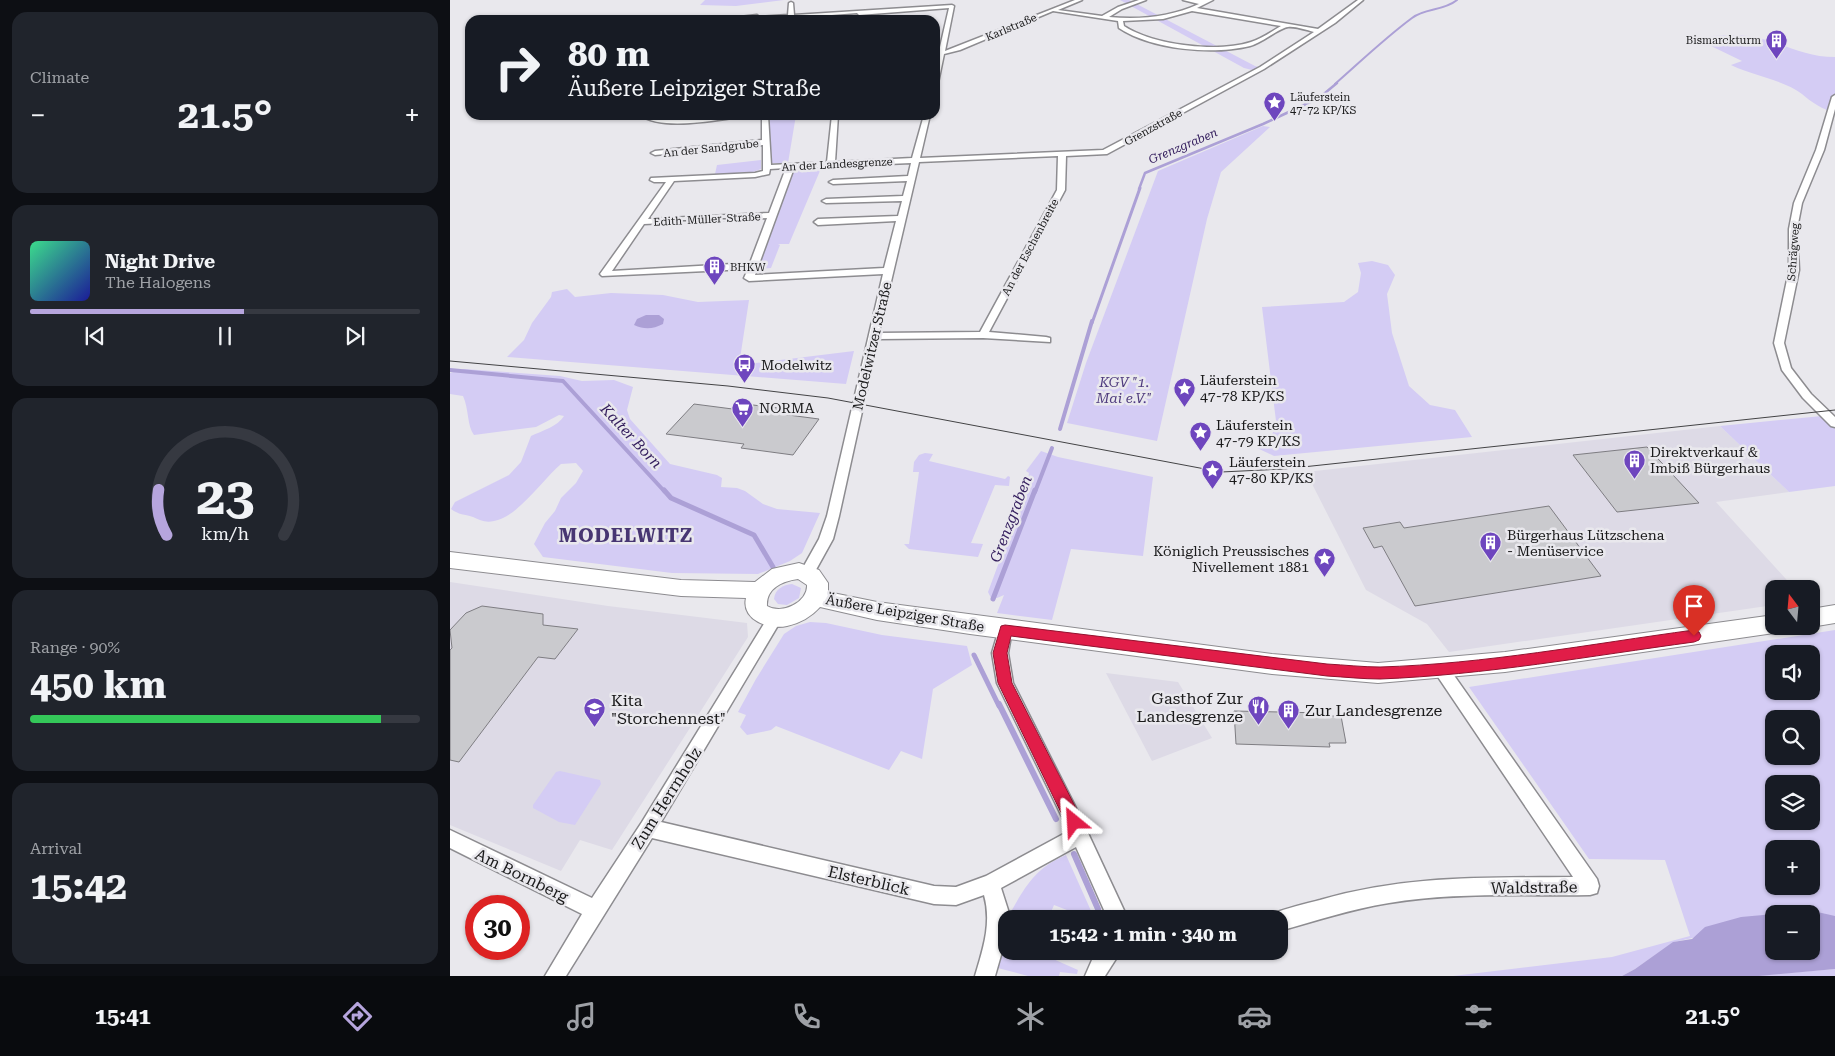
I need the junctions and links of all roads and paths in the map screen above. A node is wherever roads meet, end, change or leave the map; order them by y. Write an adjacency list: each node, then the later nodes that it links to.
1 (1080, 0): 9 (street, Karlstraße)
2 (1144, 0): 14 (street)
3 (1185, 0): 7 (street)
4 (1211, 0): 7 (street)
5 (1361, 0): 17 (street, Grenzstraße)
6 (856, 2): 11 (street)
7 (1204, 3): 8 (street)
8 (1192, 9): 15 (street); 16 (street)
9 (1053, 10): 14 (street); 20 (street, Karlstraße)
10 (791, 12): 11 (street); 12 (street)
11 (858, 12): 13 (street); 19 (street)
12 (758, 15)
13 (858, 15)
14 (1103, 18): 15 (street)
15 (1120, 19): 16 (street)
16 (1285, 26): 17 (street)
17 (1319, 31): 28 (street, Grenzstraße)
18 (940, 42): 19 (street)
19 (943, 42): 20 (street)
20 (942, 53): 21 (street)
21 (940, 62)
22 (1835, 97): 48 (street, Schrägweg)
23 (764, 120): 26 (street)
24 (835, 120): 30 (street)
25 (926, 120): 29 (street, Modelwitzer Straße)
26 (766, 142): 27 (street, An der Sandgrube); 32 (street)
27 (655, 153)
28 (1062, 154): 29 (street, Grenzstraße); 45 (street, An der Eschenbreite)
29 (916, 160): 30 (street, An der Landesgrenze); 33 (street, Modelwitzer Straße)
30 (831, 164): 31 (street, An der Landesgrenze)
31 (791, 165): 32 (street, An der Landesgrenze); 39 (street)
32 (767, 167): 34 (street, An der Landesgrenze)
33 (912, 178): 36 (street); 37 (street, Modelwitzer Straße)
34 (672, 179): 35 (street, An der Landesgrenze); 41 (street)
35 (654, 180)
36 (833, 182)
37 (907, 198): 38 (street); 40 (street, Modelwitzer Straße)
38 (826, 201)
39 (772, 215): 41 (street, Edith-Müller-Straße); 43 (street)
40 (902, 218): 42 (street); 44 (street, Modelwitzer Straße)
41 (642, 222): 43 (street)
42 (818, 222)
43 (753, 266): 44 (street)
44 (889, 271): 46 (street, Modelwitzer Straße)
45 (983, 335): 46 (street); 47 (street)
46 (874, 336): 50 (street, Modelwitzer Straße)
47 (1046, 340)
48 (1835, 423)
49 (450, 560): 51 (street)
50 (807, 573): 51 (street); 52 (street)
51 (759, 590): 55 (street)
52 (816, 598): 55 (street); 57 (street, Äußere Leipziger Straße)
53 (1835, 614): 54 (street)
54 (1820, 616)
55 (775, 618): 59 (street, Zum Herrnholz)
56 (1765, 625): 58 (street, Äußere Leipziger Straße)
57 (1005, 630): 58 (street, Äußere Leipziger Straße); 60 (street)
58 (1441, 669): 65 (street, Waldstraße)
59 (648, 828): 62 (street, Elsterblick); 63 (street, Zum Herrnholz)
60 (1080, 835): 62 (street, Elsterblick); 64 (street)
61 (450, 839): 63 (street, Am Bornberg)
62 (990, 884): 68 (street)
63 (595, 910): 67 (street, Zum Herrnholz)
64 (1114, 910)
65 (1288, 919)
66 (1104, 960): 69 (street)
67 (555, 976)
68 (985, 976)
69 (1095, 976)

